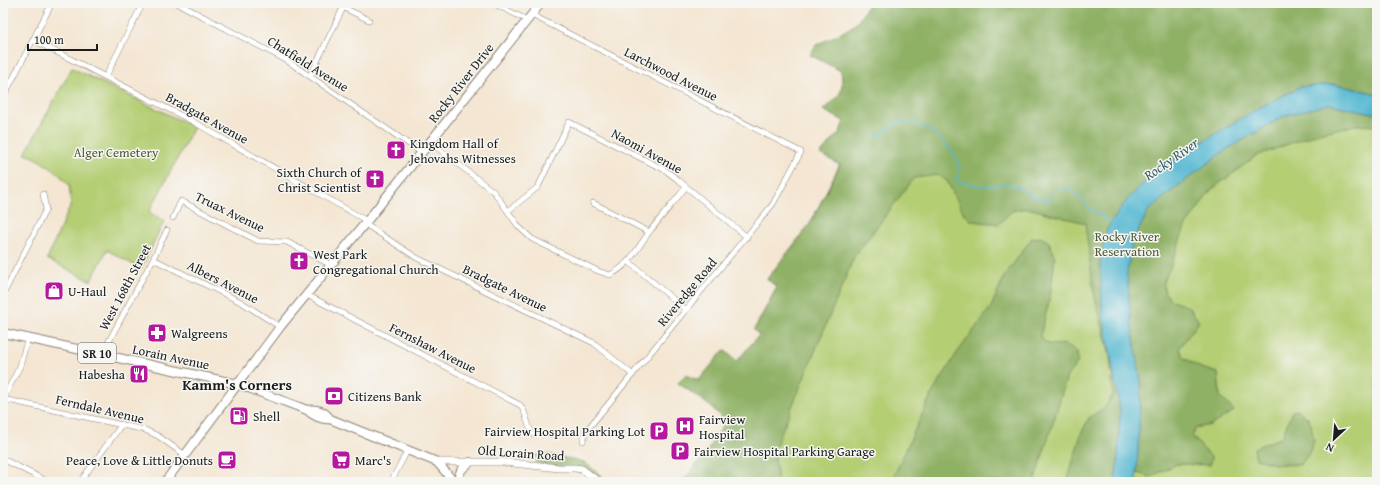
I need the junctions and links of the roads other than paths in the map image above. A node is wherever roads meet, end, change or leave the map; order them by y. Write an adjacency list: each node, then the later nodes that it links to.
1 (52, 3): 10 (street)
2 (143, 3): 11 (street)
3 (177, 3): 12 (street, Chatfield Avenue)
4 (334, 3): 7 (street)
5 (493, 3): 8 (street, Larchwood Avenue)
6 (541, 3): 8 (main road, Rocky River Drive)
7 (343, 8): 9 (street); 12 (street)
8 (529, 17): 14 (main road, Rocky River Drive); 15 (street, Larchwood Avenue)
9 (369, 20)
10 (33, 40): 11 (street, Bradgate Avenue); 13 (street)
11 (106, 76): 22 (street, Bradgate Avenue)
12 (310, 76): 16 (street, Chatfield Avenue)
13 (3, 98)
14 (430, 142): 16 (main road, Rocky River Drive); 20 (street)
15 (800, 152): 25 (street, Riveredge Road)
16 (422, 153): 22 (main road, Rocky River Drive)
17 (686, 187): 20 (street, Naomi Avenue); 24 (street); 25 (street, Naomi Avenue)
18 (43, 194): 29 (street)
19 (593, 203): 24 (street)
20 (508, 211): 27 (street)
21 (173, 218): 28 (street, Truax Avenue)
22 (366, 223): 28 (main road, Rocky River Drive); 36 (street, Bradgate Avenue)
23 (167, 230): 26 (street, West 168th Street)
24 (649, 232): 27 (street)
25 (747, 237): 31 (street, Riveredge Road)
26 (153, 259): 32 (street, Albers Avenue); 35 (street, West 168th Street)
27 (628, 261): 31 (street)
28 (331, 265): 30 (main road, Rocky River Drive)
29 (3, 295)
30 (307, 295): 32 (main road, Rocky River Drive); 40 (street, Fernshaw Avenue)
31 (686, 310): 36 (street, Riveredge Road)
32 (280, 327): 37 (main road, Rocky River Drive)
33 (3, 332): 34 (main road, Lorain Avenue / SR 10)
34 (28, 337): 35 (main road, Lorain Avenue / SR 10); 38 (street)
35 (102, 354): 37 (main road, Lorain Avenue / SR 10)
36 (633, 375): 41 (street, Riveredge Road)
37 (238, 384): 42 (main road, Lorain Avenue / SR 10); 43 (main road, Rocky River Drive)
38 (3, 399): 39 (street, Ferndale Avenue)
39 (122, 424): 43 (street, Ferndale Avenue); 48 (street)
40 (533, 434)
41 (583, 441)
42 (408, 449): 45 (main road, Lorain Avenue / SR 10); 50 (street)
43 (186, 455): 49 (main road, Rocky River Drive)
44 (3, 459): 47 (street)
45 (437, 462): 46 (street, Old Lorain Road); 51 (main road, Lorain Avenue / SR 10)
46 (470, 462): 52 (main road); 53 (street, Old Lorain Road)
47 (48, 482)
48 (80, 482)
49 (165, 482)
50 (391, 482)
51 (454, 482)
52 (459, 482)
53 (599, 482)

